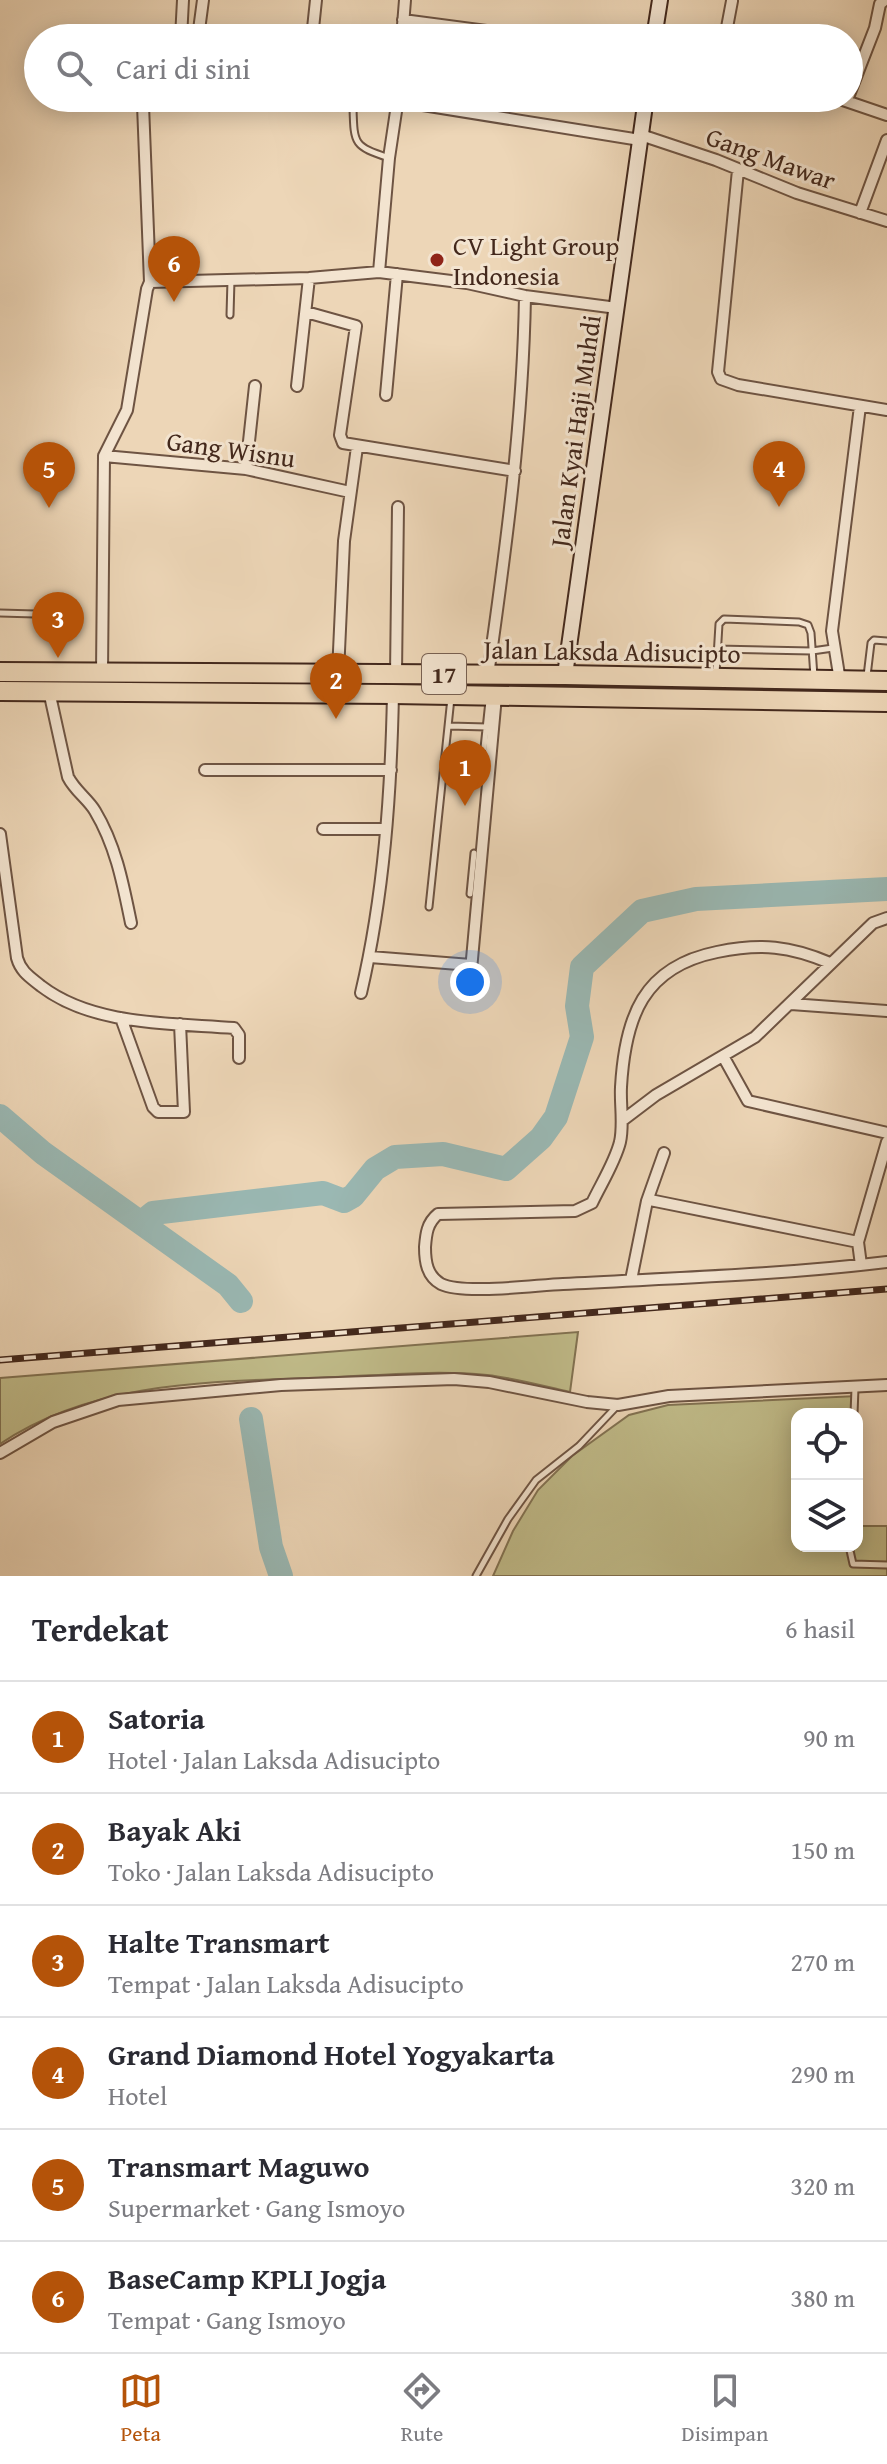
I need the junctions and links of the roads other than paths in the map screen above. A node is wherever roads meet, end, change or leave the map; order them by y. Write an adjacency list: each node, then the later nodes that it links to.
1 (183, 0): 9 (street)
2 (203, 0): 10 (street)
3 (316, 0): 11 (street)
4 (405, 0): 8 (street)
5 (660, 0): 14 (street)
6 (885, 0): 16 (street)
7 (732, 1): 15 (street)
8 (403, 20): 12 (street); 13 (street)
9 (182, 24)
10 (200, 24)
11 (313, 24)
12 (403, 24)
13 (433, 24)
14 (657, 24)
15 (728, 24)
16 (863, 56)
17 (863, 105): 23 (street)
18 (143, 112): 34 (street)
19 (353, 112): 26 (lane)
20 (396, 112): 26 (street)
21 (481, 112): 24 (street, Gang Mawar)
22 (644, 112): 24 (street, Jalan Kyai Haji Muhdi)
23 (887, 115)
24 (640, 137): 27 (street, Gang Mawar); 36 (street, Jalan Kyai Haji Muhdi)
25 (887, 140): 28 (street)
26 (389, 158): 30 (street)
27 (738, 170): 28 (street, Gang Mawar); 42 (street)
28 (860, 213): 29 (street, Gang Mawar)
29 (887, 221)
30 (379, 272): 31 (street); 32 (street)
31 (397, 274): 35 (street); 41 (street)
32 (309, 278): 33 (street); 37 (street)
33 (231, 279): 34 (street); 38 (lane)
34 (150, 282): 45 (street)
35 (525, 296): 36 (street); 47 (street)
36 (617, 308): 61 (street, Jalan Kyai Haji Muhdi)
37 (306, 312): 40 (street); 44 (street)
38 (230, 315)
39 (255, 386): 46 (street)
40 (297, 386)
41 (386, 395)
42 (860, 406): 43 (street); 53 (street)
43 (887, 410)
44 (357, 447): 47 (street); 48 (street)
45 (104, 456): 46 (street, Gang Wisnu); 57 (street)
46 (246, 469): 48 (street, Gang Wisnu)
47 (515, 471): 60 (street)
48 (350, 492): 58 (street)
49 (398, 507): 59 (street)
50 (0, 613): 51 (lane)
51 (70, 615)
52 (887, 641): 65 (lane)
53 (833, 648): 55 (lane); 64 (street)
54 (717, 649): 55 (lane); 55 (lane); 62 (lane)
55 (812, 651): 63 (lane)
56 (0, 672): 57 (highway, Jalan Laksda Adisucipto / 17)
57 (102, 673): 58 (highway, Jalan Laksda Adisucipto / 17)
58 (338, 673): 59 (highway, Jalan Laksda Adisucipto / 17)
59 (396, 674): 60 (highway, Jalan Laksda Adisucipto / 17)
60 (488, 675): 61 (highway, Jalan Laksda Adisucipto / 17)
61 (565, 675): 62 (highway, Jalan Laksda Adisucipto / 17)
62 (716, 679): 63 (highway, Jalan Laksda Adisucipto / 17)
63 (814, 681): 64 (highway, Jalan Laksda Adisucipto / 17)
64 (840, 681): 65 (highway, Jalan Laksda Adisucipto / 17)
65 (867, 681): 66 (highway, Jalan Laksda Adisucipto / 17)
66 (887, 681)
67 (0, 691): 68 (highway, Jalan Laksda Adisucipto / 17)
68 (49, 691): 69 (highway, Jalan Laksda Adisucipto / 17); 85 (street)
69 (393, 694): 70 (highway, Jalan Laksda Adisucipto / 17); 77 (street)
70 (451, 695): 71 (highway, Jalan Laksda Adisucipto / 17); 73 (lane)
71 (493, 696): 72 (highway, Jalan Laksda Adisucipto / 17); 74 (lane); 88 (street)
72 (887, 702)
73 (449, 726): 74 (lane); 83 (lane)
74 (487, 727): 75 (lane)
75 (484, 748)
76 (205, 770): 77 (street)
77 (391, 770): 79 (street)
78 (323, 829): 79 (street)
79 (385, 829): 86 (street)
80 (0, 834): 93 (street)
81 (474, 853): 82 (lane)
82 (470, 894)
83 (429, 907)
84 (887, 918): 87 (street)
85 (131, 923)
86 (370, 957): 88 (street); 90 (street)
87 (830, 963): 91 (street); 97 (street)
88 (471, 965): 89 (street)
89 (470, 981)
90 (361, 993)
91 (791, 1004): 92 (street); 95 (street)
92 (887, 1011)
93 (121, 1018): 94 (street); 94 (street)
94 (180, 1024): 96 (street)
95 (723, 1056): 97 (street); 98 (street)
96 (239, 1058)
97 (623, 1120): 105 (street)
98 (887, 1133)
99 (887, 1142): 102 (street)
100 (664, 1153): 101 (street)
101 (650, 1200): 102 (street); 105 (street)
102 (858, 1242): 104 (street)
103 (887, 1262): 104 (street)
104 (861, 1265): 105 (street)
105 (631, 1280)
106 (887, 1385): 107 (street)
107 (855, 1388): 108 (street); 109 (lane)
108 (618, 1405): 110 (street); 113 (lane)
109 (854, 1408)
110 (0, 1453)
111 (850, 1552): 112 (lane)
112 (887, 1565)
113 (476, 1576)

